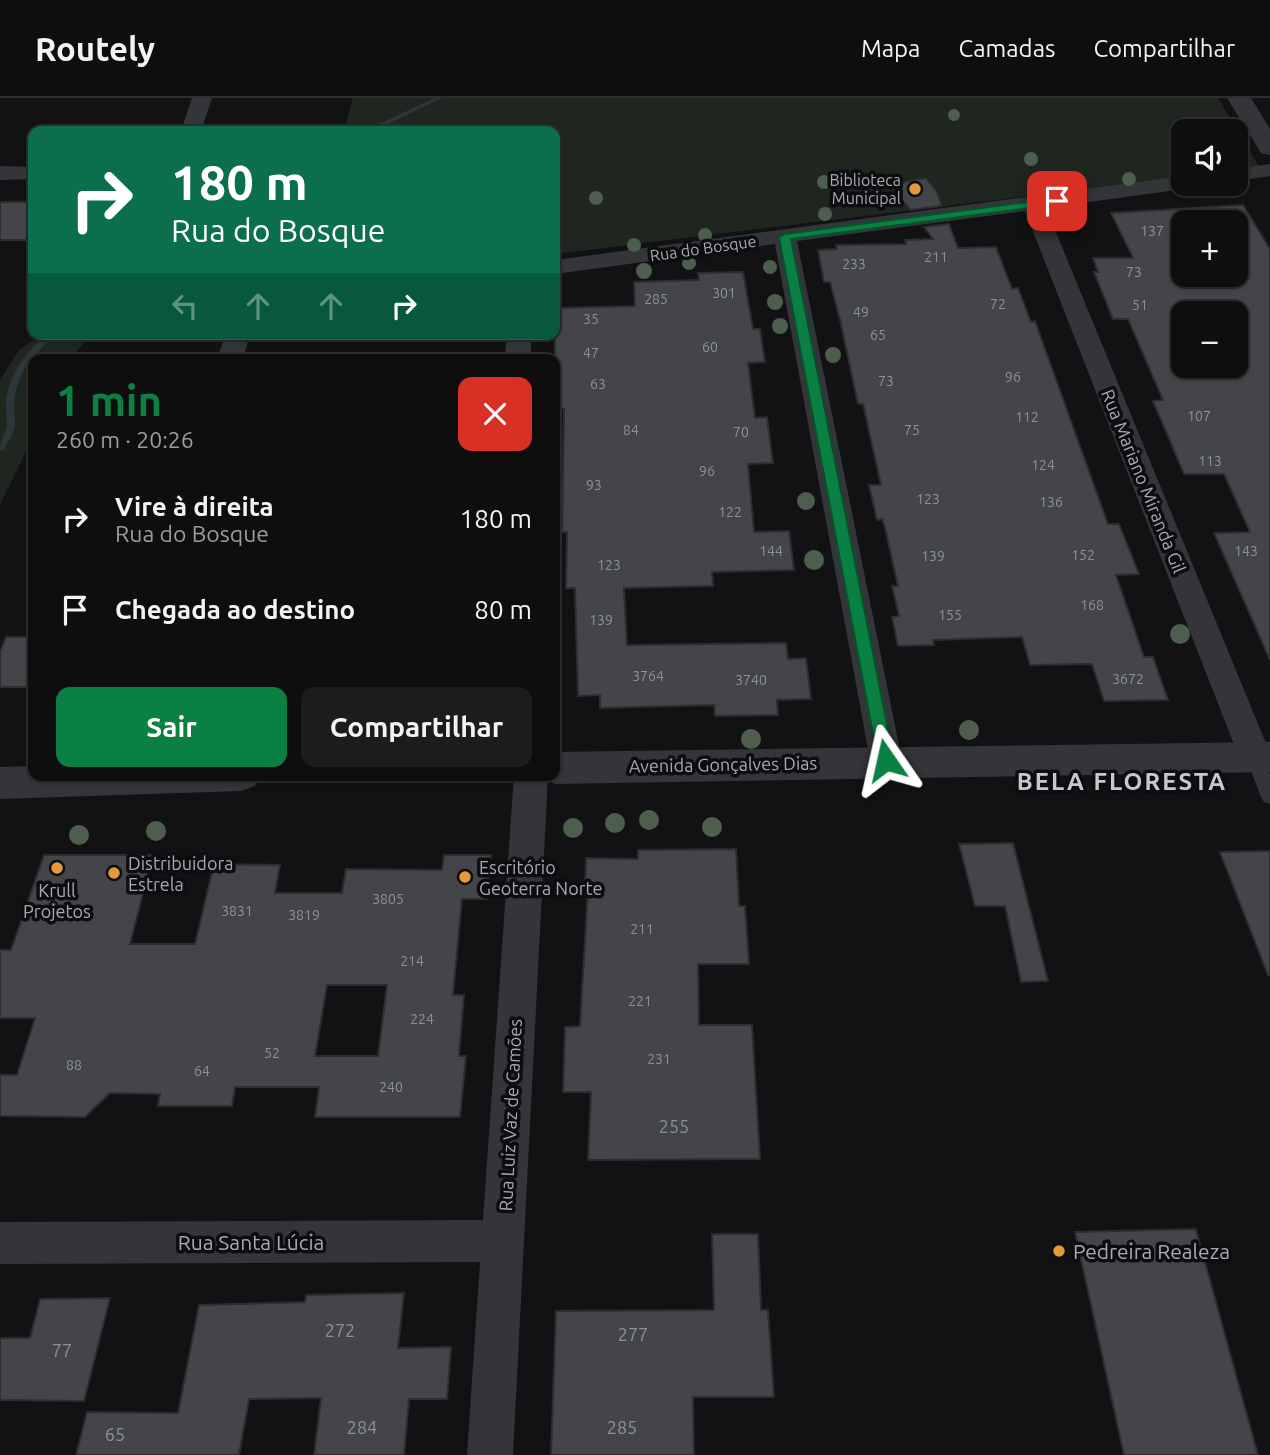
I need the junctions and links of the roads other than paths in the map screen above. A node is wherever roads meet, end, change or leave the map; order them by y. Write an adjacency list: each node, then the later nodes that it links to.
1 (202, 98): 3 (street)
2 (1239, 98): 4 (street)
3 (193, 126)
4 (1270, 148)
5 (1270, 170): 8 (street)
6 (0, 173): 7 (street)
7 (28, 173)
8 (1248, 173)
9 (1171, 185): 10 (street, Rua do Bosque)
10 (1034, 205): 11 (street, Rua do Bosque); 13 (street, Rua Mariano Miranda Gil)
11 (785, 237): 12 (street, Rua do Bosque); 14 (street)
12 (560, 266)
13 (1262, 757): 14 (street, Avenida Gonçalves Dias); 19 (lane)
14 (886, 760): 15 (street, Avenida Gonçalves Dias)
15 (560, 768)
16 (34, 781): 18 (street)
17 (531, 781): 20 (street, Rua Luiz Vaz de Camões)
18 (0, 783)
19 (1270, 797)
20 (503, 1241): 21 (street, Rua Santa Lúcia); 22 (street, Rua Luiz Vaz de Camões)
21 (0, 1243)
22 (490, 1455)

